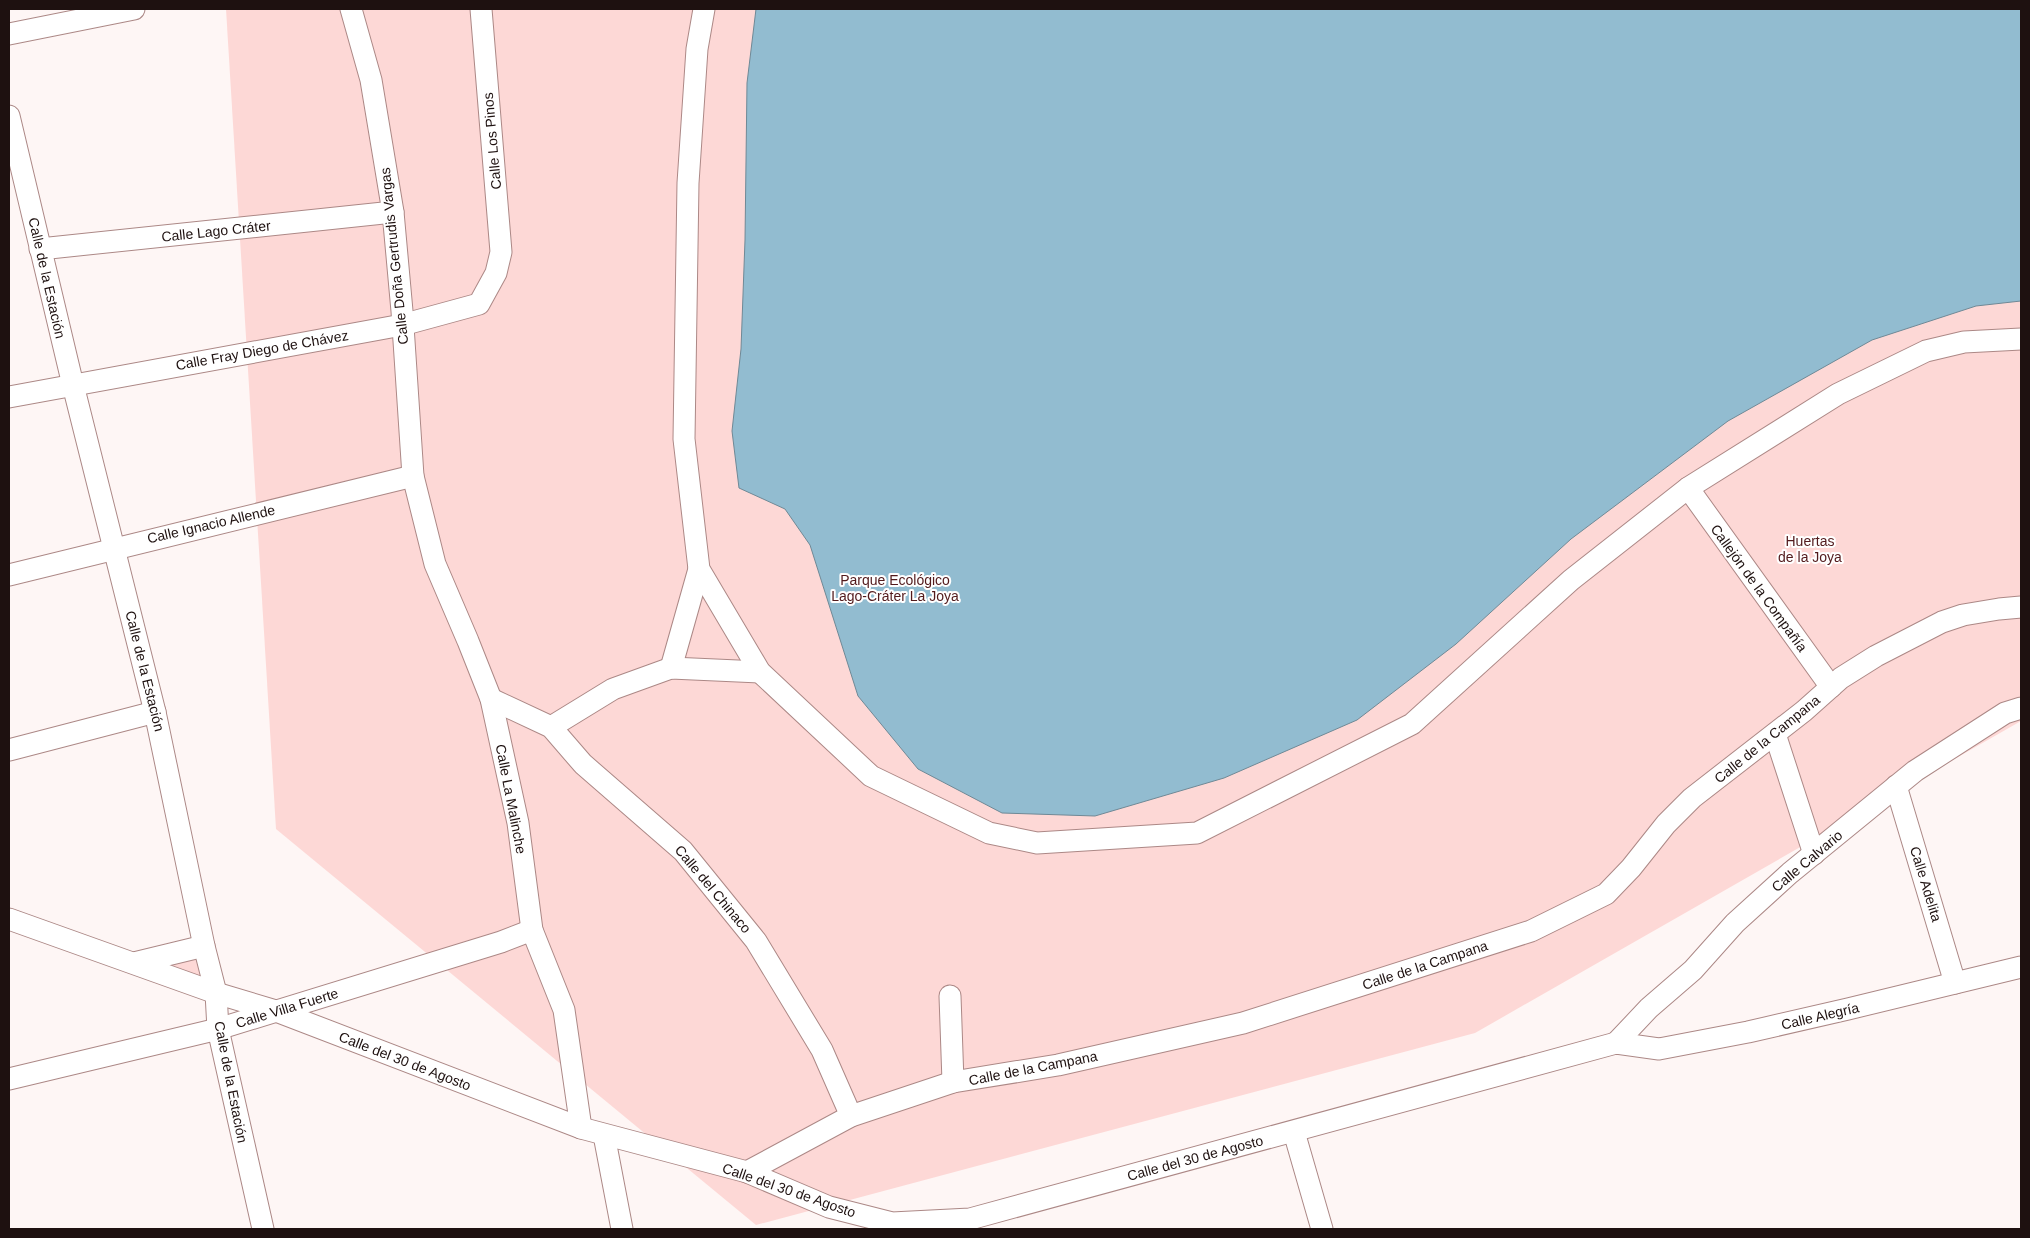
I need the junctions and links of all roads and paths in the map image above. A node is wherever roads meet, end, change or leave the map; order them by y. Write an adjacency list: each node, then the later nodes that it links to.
1 (134, 9): 5 (street)
2 (351, 9): 7 (street, Calle Doña Gertrudis Vargas)
3 (481, 9): 9 (street, Calle Los Pinos)
4 (704, 9): 17 (street)
5 (9, 34)
6 (9, 116): 8 (street, Calle de la Estación)
7 (393, 212): 8 (street, Calle Lago Cráter); 10 (street, Calle Doña Gertrudis Vargas)
8 (40, 249): 12 (street, Calle de la Estación)
9 (496, 273): 10 (street, Calle Fray Diego de Chávez)
10 (402, 325): 12 (street, Calle Fray Diego de Chávez); 14 (street, Calle Doña Gertrudis Vargas)
11 (2021, 339): 15 (street)
12 (73, 385): 13 (street, Calle Fray Diego de Chávez); 16 (street, Calle de la Estación)
13 (9, 397)
14 (413, 476): 16 (street, Calle Ignacio Allende); 23 (street, Calle La Malinche)
15 (1688, 488): 21 (street); 22 (street, Callejón de la Compañía)
16 (114, 548): 18 (street, Calle Ignacio Allende); 25 (street, Calle de la Estación)
17 (699, 569): 20 (street); 21 (street)
18 (9, 575)
19 (2021, 608): 22 (street, Calle de la Campana)
20 (671, 668): 21 (street); 26 (street)
21 (760, 672)
22 (1831, 687): 27 (street, Calle de la Campana)
23 (491, 699): 26 (street, Calle del Chinaco); 32 (street, Calle La Malinche)
24 (2021, 708): 29 (street, Calle Calvario)
25 (155, 712): 28 (street); 33 (street, Calle de la Estación)
26 (551, 727): 44 (street, Calle del Chinaco)
27 (1775, 734): 30 (street); 43 (street, Calle de la Campana)
28 (9, 750)
29 (1896, 786): 30 (street, Calle Calvario); 36 (street, Calle Adelita)
30 (1814, 854): 41 (street, Calle Calvario)
31 (9, 919): 34 (street, Calle del 30 de Agosto)
32 (532, 930): 39 (street, Calle Villa Fuerte); 45 (street, Calle La Malinche)
33 (204, 946): 34 (street); 37 (street, Calle de la Estación)
34 (134, 962): 37 (street, Calle del 30 de Agosto)
35 (2021, 967): 36 (street, Calle Alegría)
36 (1955, 983): 41 (street, Calle Alegría)
37 (216, 993): 39 (street, Calle del 30 de Agosto); 40 (street, Calle de la Estación)
38 (950, 996): 43 (street)
39 (276, 1012): 40 (street, Calle Villa Fuerte); 45 (street, Calle del 30 de Agosto)
40 (218, 1029): 42 (street, Calle Villa Fuerte); 50 (street, Calle de la Estación)
41 (1616, 1044): 46 (street, Calle del 30 de Agosto)
42 (9, 1079)
43 (953, 1082): 44 (street, Calle de la Campana)
44 (851, 1116): 48 (street, Calle de la Campana)
45 (582, 1128): 47 (street, Calle del 30 de Agosto)
46 (1294, 1132): 49 (street, Calle del 30 de Agosto); 52 (street)
47 (604, 1135): 48 (street, Calle del 30 de Agosto); 51 (street)
48 (747, 1172): 49 (street, Calle del 30 de Agosto)
49 (971, 1224)
50 (263, 1229)
51 (622, 1229)
52 (1322, 1229)

